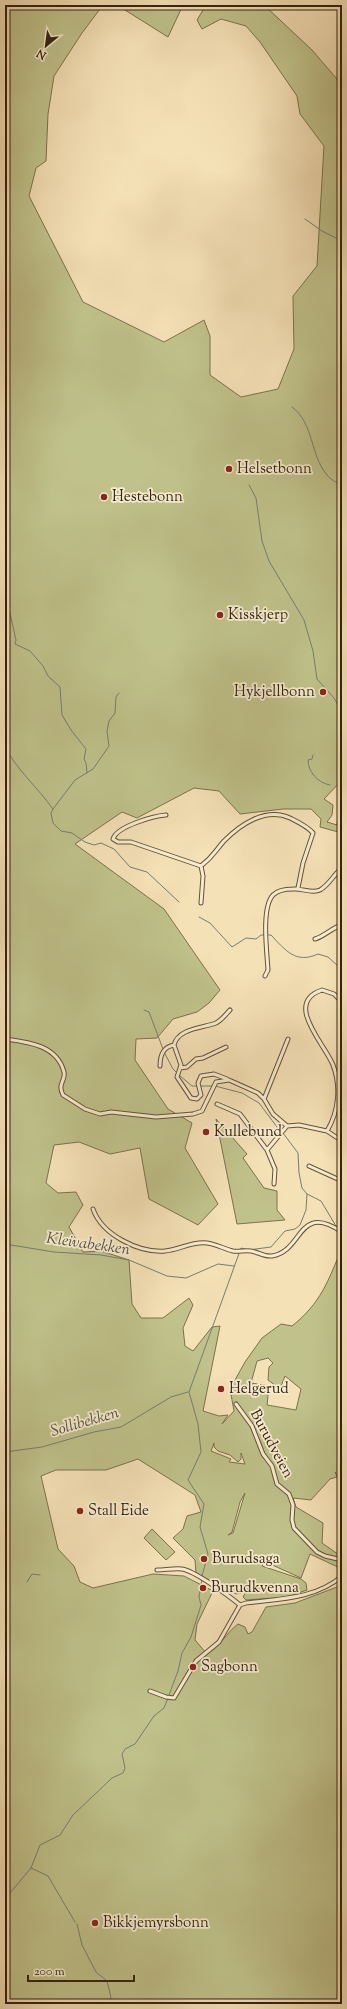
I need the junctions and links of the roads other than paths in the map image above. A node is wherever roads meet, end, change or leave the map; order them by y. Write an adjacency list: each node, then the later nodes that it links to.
1 (166, 815): 2 (street)
2 (201, 866): 4 (street); 5 (street)
3 (342, 868): 4 (street)
4 (298, 888): 8 (street)
5 (201, 903)
6 (342, 925): 7 (street)
7 (315, 939)
8 (266, 976)
9 (342, 1002): 21 (street)
10 (230, 1010): 13 (street)
11 (5, 1038): 17 (street)
12 (288, 1039): 18 (street)
13 (174, 1045): 15 (street); 16 (street)
14 (226, 1047): 16 (street)
15 (160, 1066)
16 (180, 1068): 17 (street)
17 (229, 1080): 18 (street)
18 (264, 1099): 20 (street)
19 (217, 1104): 23 (street)
20 (287, 1126): 21 (street); 23 (street)
21 (327, 1131): 22 (street)
22 (342, 1142)
23 (267, 1150): 26 (street)
24 (309, 1166): 25 (street)
25 (342, 1181)
26 (274, 1184)
27 (93, 1209): 28 (street)
28 (342, 1232)
29 (236, 1404): 30 (street, Burudveien)
30 (342, 1560)
31 (157, 1570): 33 (street)
32 (342, 1576): 33 (street)
33 (240, 1605): 34 (street)
34 (150, 1691)

